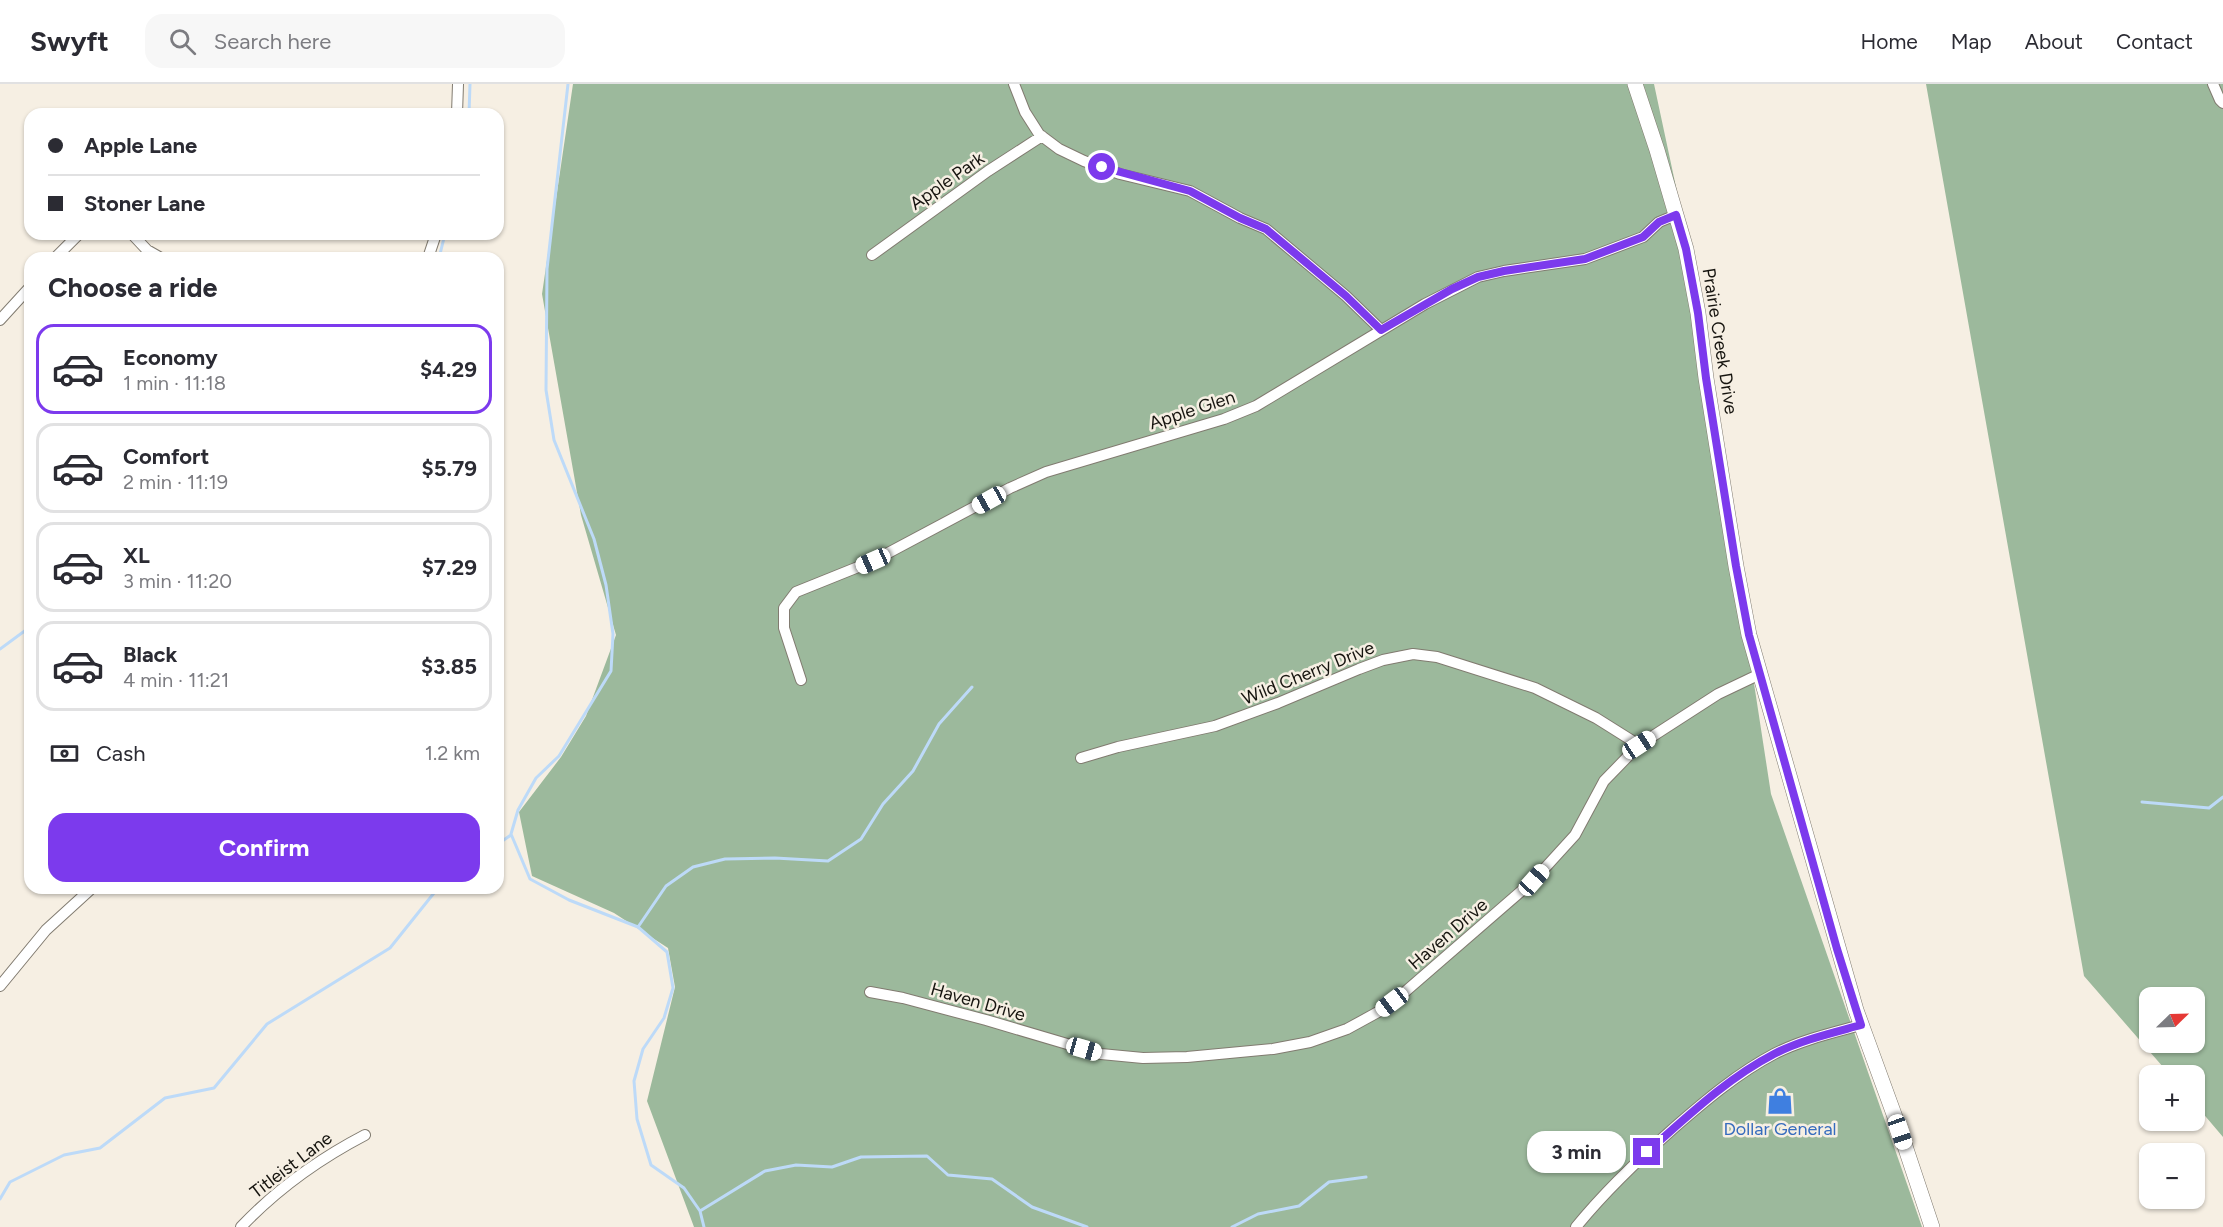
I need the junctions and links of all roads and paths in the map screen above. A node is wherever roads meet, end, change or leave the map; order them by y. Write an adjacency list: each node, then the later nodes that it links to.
1 (458, 84): 6 (street)
2 (1014, 84): 7 (street)
3 (1635, 84): 8 (main road, Prairie Creek Drive)
4 (2213, 84): 5 (street)
5 (2223, 103)
6 (457, 108)
7 (1042, 136): 13 (street, Apple Park); 16 (street)
8 (1676, 215): 16 (street, Apple Glen); 17 (main road, Prairie Creek Drive)
9 (73, 240): 11 (street)
10 (138, 240): 12 (street)
11 (62, 252)
12 (150, 252)
13 (872, 255)
14 (24, 294): 15 (street)
15 (0, 320)
16 (1381, 330): 18 (street, Apple Glen)
17 (1760, 674): 19 (street, Haven Drive); 24 (main road, Prairie Creek Drive)
18 (801, 680)
19 (1639, 745): 20 (street, Wild Cherry Drive); 23 (street, Haven Drive)
20 (1081, 758)
21 (85, 894): 22 (street)
22 (0, 986)
23 (870, 992)
24 (1861, 1025): 27 (street); 28 (main road, Prairie Creek Drive)
25 (365, 1135): 26 (street, Titleist Lane)
26 (241, 1227)
27 (1576, 1227)
28 (1932, 1227)

